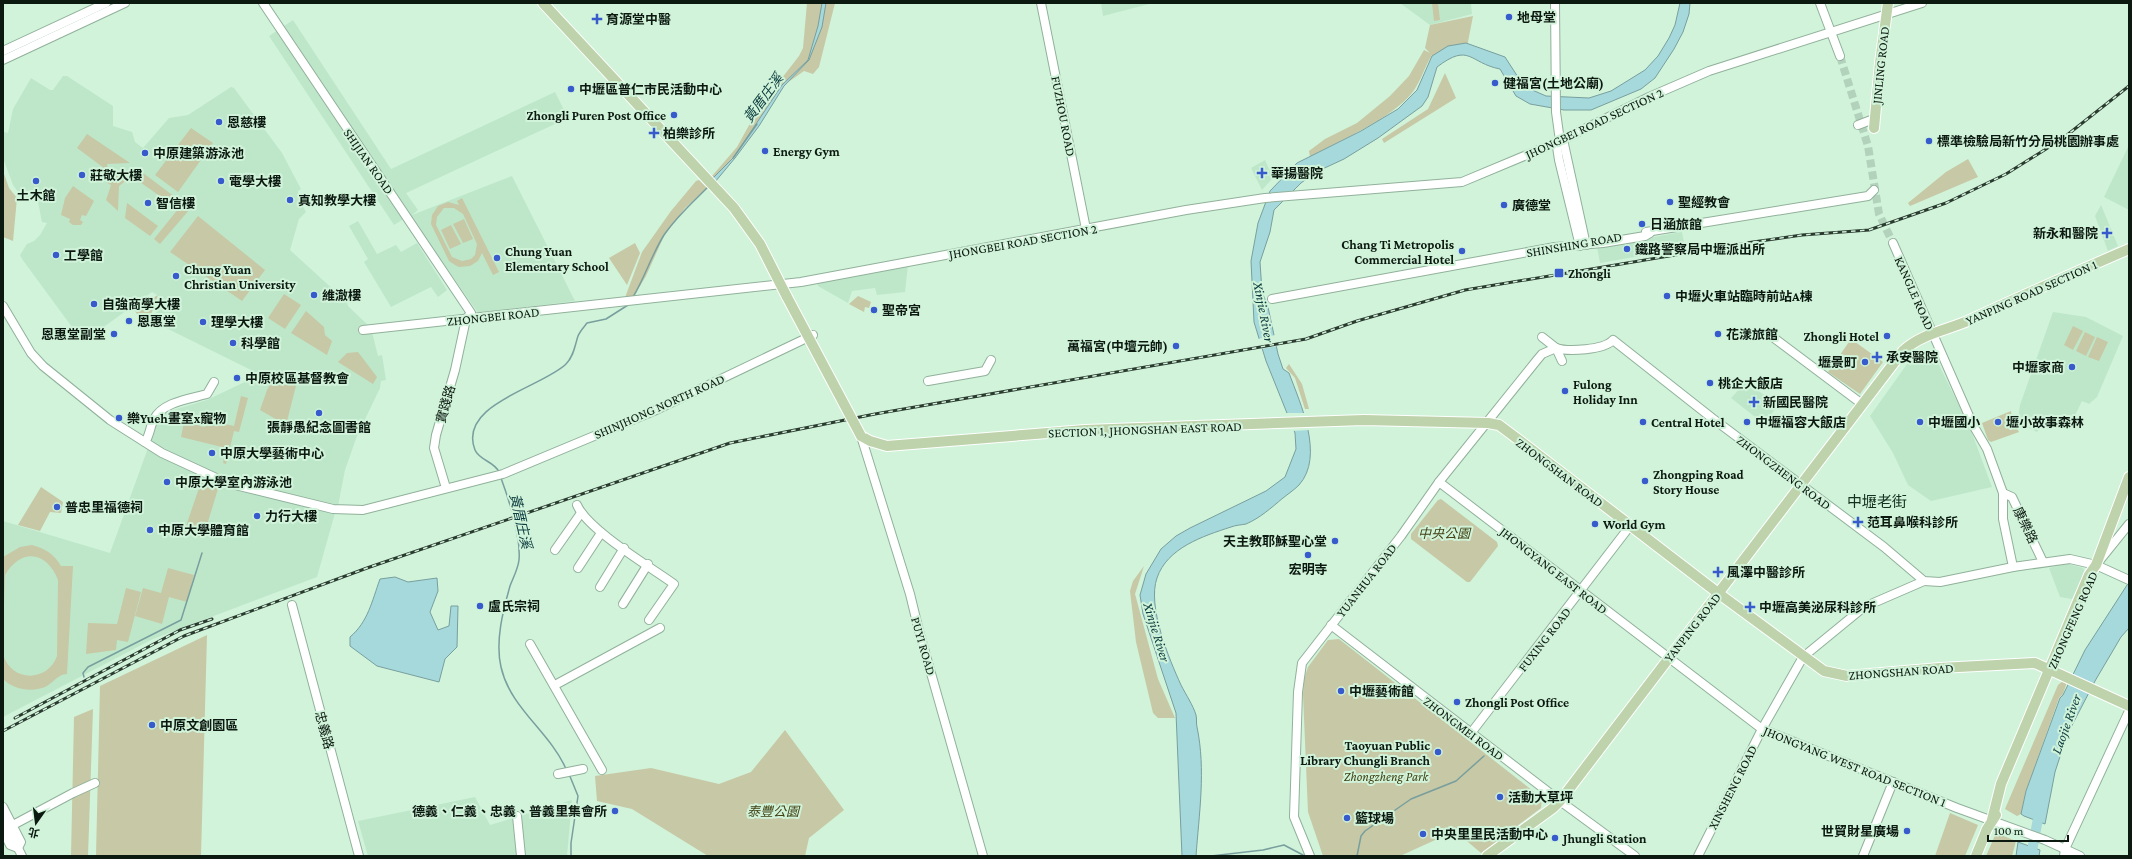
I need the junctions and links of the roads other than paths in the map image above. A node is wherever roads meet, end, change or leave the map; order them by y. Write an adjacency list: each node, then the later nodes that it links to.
1 (106, 3): 12 (street)
2 (125, 3): 14 (street)
3 (263, 3): 26 (street, SHIJIAN ROAD)
4 (543, 3): 23 (main road)
5 (1042, 3): 19 (street, FUZHOU ROAD)
6 (1555, 3): 17 (street)
7 (1820, 3): 11 (street)
8 (1888, 3): 10 (main road, JINLING ROAD)
9 (1922, 3): 10 (street, JHONGBEI ROAD SECTION 2)
10 (1885, 15): 11 (street, JHONGBEI ROAD SECTION 2); 15 (main road, JINLING ROAD)
11 (1830, 32): 13 (street); 17 (street, JHONGBEI ROAD SECTION 2)
12 (3, 51)
13 (1840, 56)
14 (3, 60)
15 (1873, 124): 16 (street)
16 (1858, 125)
17 (1560, 141): 19 (street, JHONGBEI ROAD SECTION 2); 21 (street)
18 (1874, 190): 21 (street, SHINSHING ROAD)
19 (1086, 229): 23 (street, JHONGBEI ROAD SECTION 2)
20 (1893, 243): 28 (street, KANGLE ROAD)
21 (1584, 244): 24 (street, SHINSHING ROAD)
22 (2129, 250): 28 (main road, YANPING ROAD SECTION 1)
23 (781, 284): 26 (street, ZHONGBEI ROAD); 40 (main road, bridge)
24 (1272, 299)
25 (3, 306): 41 (street, SHINJHONG NORTH ROAD)
26 (466, 319): 27 (street, ZHONGBEI ROAD); 45 (street, 實踐路)
27 (363, 330)
28 (1933, 334): 37 (main road, YANPING ROAD); 46 (street, KANGLE ROAD)
29 (813, 335): 45 (street, SHINJHONG NORTH ROAD)
30 (1542, 337): 32 (street)
31 (1774, 338): 37 (street)
32 (1556, 348): 34 (street); 39 (street, YUANHUA ROAD); 44 (street, ZHONGZHENG ROAD)
33 (991, 360): 35 (street)
34 (1562, 361)
35 (928, 381)
36 (214, 382): 41 (street)
37 (1862, 404): 44 (main road, YANPING ROAD)
38 (1315, 422): 39 (main road, ZHONGSHAN ROAD); 40 (main road, SECTION 1, JHONGSHAN EAST ROAD)
39 (1488, 423): 43 (street, YUANHUA ROAD); 50 (main road, ZHONGSHAN ROAD)
40 (862, 436): 95 (street, PUYI ROAD)
41 (145, 442): 45 (street, SHINJHONG NORTH ROAD)
42 (2129, 477): 56 (main road, ZHONGFENG ROAD)
43 (1440, 482): 62 (street, JHONGYANG EAST ROAD); 67 (street, YUANHUA ROAD)
44 (1801, 483): 60 (street, ZHONGZHENG ROAD); 63 (main road, YANPING ROAD)
45 (446, 488)
46 (2003, 493): 54 (street, 康樂路); 57 (street, KANGLE ROAD)
47 (577, 505): 48 (street)
48 (581, 513): 51 (street); 53 (street)
49 (2129, 524): 56 (street)
50 (1630, 526): 62 (street, FUXING ROAD); 63 (main road, ZHONGSHAN ROAD)
51 (601, 532): 52 (street); 58 (street)
52 (624, 548): 55 (street); 61 (street)
53 (555, 550)
54 (2043, 562): 56 (street); 57 (street)
55 (648, 564): 64 (street); 66 (street)
56 (2096, 565): 59 (street); 72 (main road, ZHONGFENG ROAD)
57 (2013, 567): 60 (street)
58 (578, 568)
59 (2127, 579)
60 (1924, 581): 70 (street)
61 (600, 588)
62 (1580, 591): 71 (street, JHONGYANG EAST ROAD); 77 (street, FUXING ROAD)
63 (1718, 593): 70 (main road, ZHONGSHAN ROAD); 71 (main road, YANPING ROAD)
64 (623, 604)
65 (292, 605): 93 (street, 忠義路)
66 (649, 620)
67 (1331, 625): 77 (street, ZHONGMEI ROAD); 96 (street, YUANHUA ROAD)
68 (660, 628): 73 (street)
69 (530, 644): 73 (street)
70 (1803, 657): 72 (main road, ZHONGSHAN ROAD); 76 (street, XINSHENG ROAD)
71 (1667, 658): 76 (street, JHONGYANG WEST ROAD SECTION 1); 83 (main road, YANPING ROAD)
72 (2056, 672): 74 (main road, ZHONGSHAN ROAD); 87 (main road, ZHONGFENG ROAD)
73 (555, 685): 79 (street)
74 (2129, 706)
75 (2129, 712): 91 (street)
76 (1762, 729): 81 (street, JHONGYANG WEST ROAD SECTION 1); 99 (street, XINSHENG ROAD)
77 (1471, 732): 83 (street, ZHONGMEI ROAD)
78 (575, 770): 80 (street)
79 (602, 770)
80 (558, 774)
81 (1893, 782): 87 (street, JHONGYANG WEST ROAD SECTION 1); 100 (street)
82 (95, 783): 88 (street)
83 (1560, 801): 97 (main road, YANPING ROAD); 98 (street, ZHONGMEI ROAD)
84 (3, 807): 88 (street)
85 (517, 816): 94 (street)
86 (3, 819): 90 (street)
87 (1992, 820): 91 (street, JHONGYANG WEST ROAD SECTION 1); 101 (main road, ZHONGFENG ROAD)
88 (13, 825): 90 (street)
89 (3, 831): 90 (street)
90 (18, 848): 92 (street)
91 (2065, 852): 102 (street, JHONGYANG WEST ROAD SECTION 1)
92 (22, 856)
93 (358, 856)
94 (521, 856)
95 (984, 856)
96 (1310, 856)
97 (1488, 856)
98 (1634, 856)
99 (1698, 856)
100 (1863, 856)
101 (1976, 856)
102 (2080, 856)

